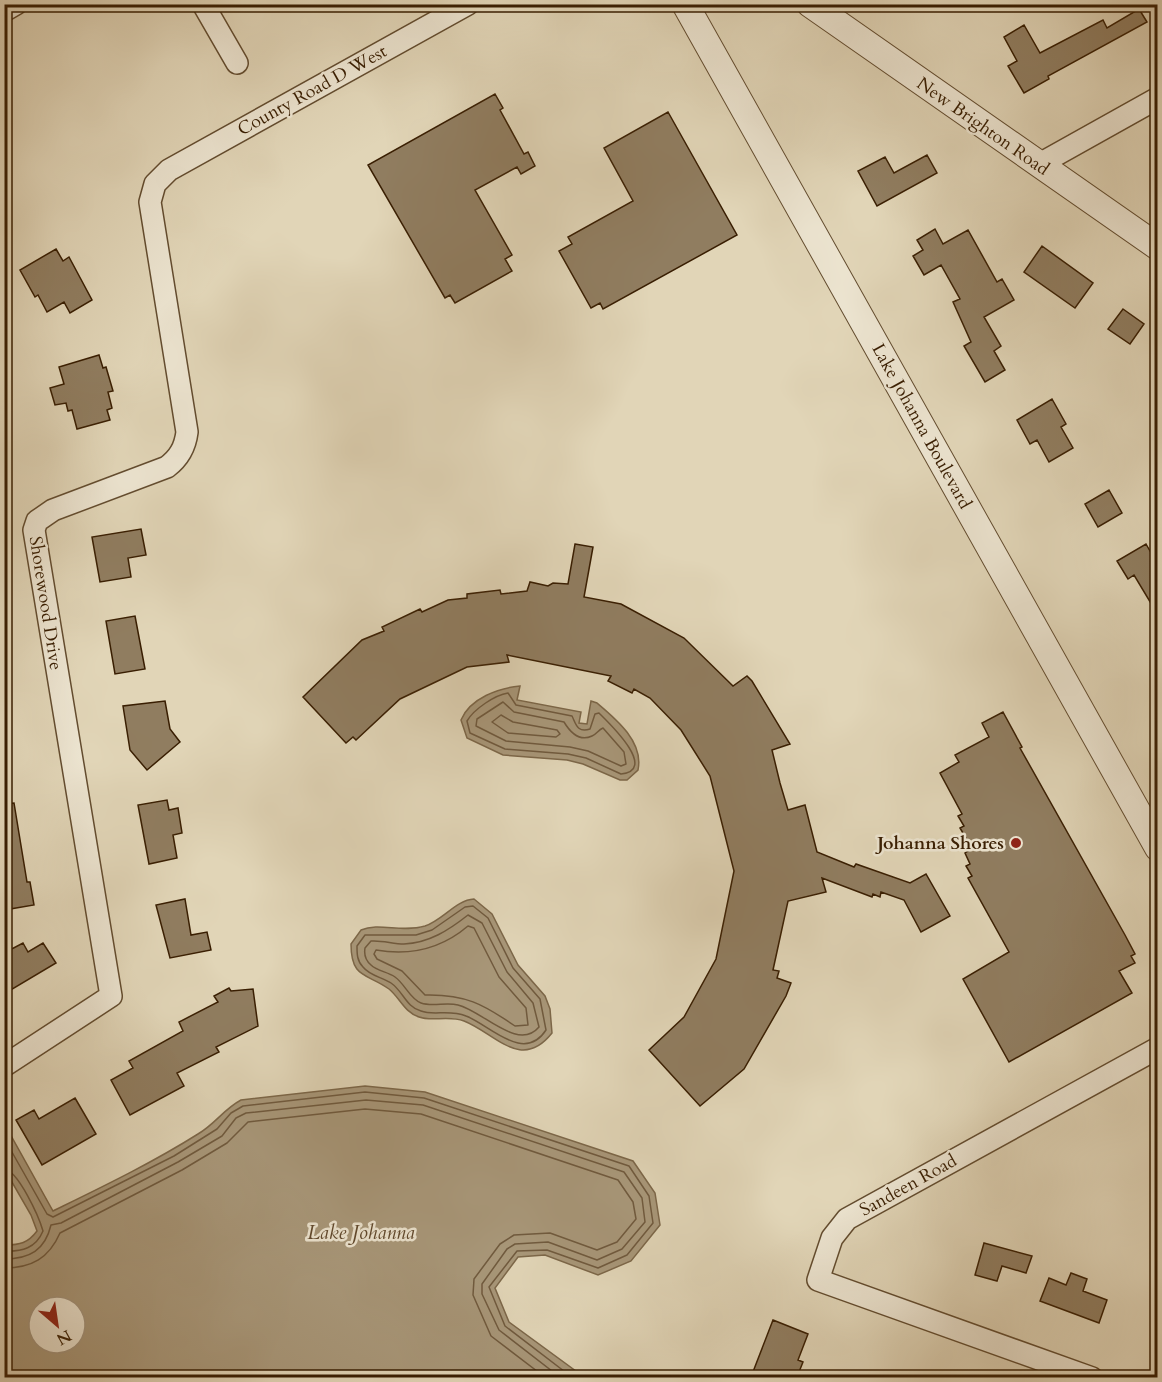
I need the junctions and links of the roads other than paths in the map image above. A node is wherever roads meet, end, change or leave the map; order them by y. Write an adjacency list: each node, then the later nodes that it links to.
1 (16, 4): 6 (street)
2 (203, 4): 7 (street)
3 (468, 4): 10 (street, County Road D West)
4 (685, 4): 12 (street, Lake Johanna Boulevard)
5 (810, 4): 9 (street, New Brighton Road)
6 (4, 11)
7 (237, 63)
8 (1158, 98): 9 (street)
9 (1038, 165): 11 (street, New Brighton Road)
10 (159, 178): 14 (street, Shorewood Drive)
11 (1158, 247)
12 (1158, 848)
13 (1158, 1048): 15 (street, Sandeen Road)
14 (4, 1066)
15 (1092, 1377)

